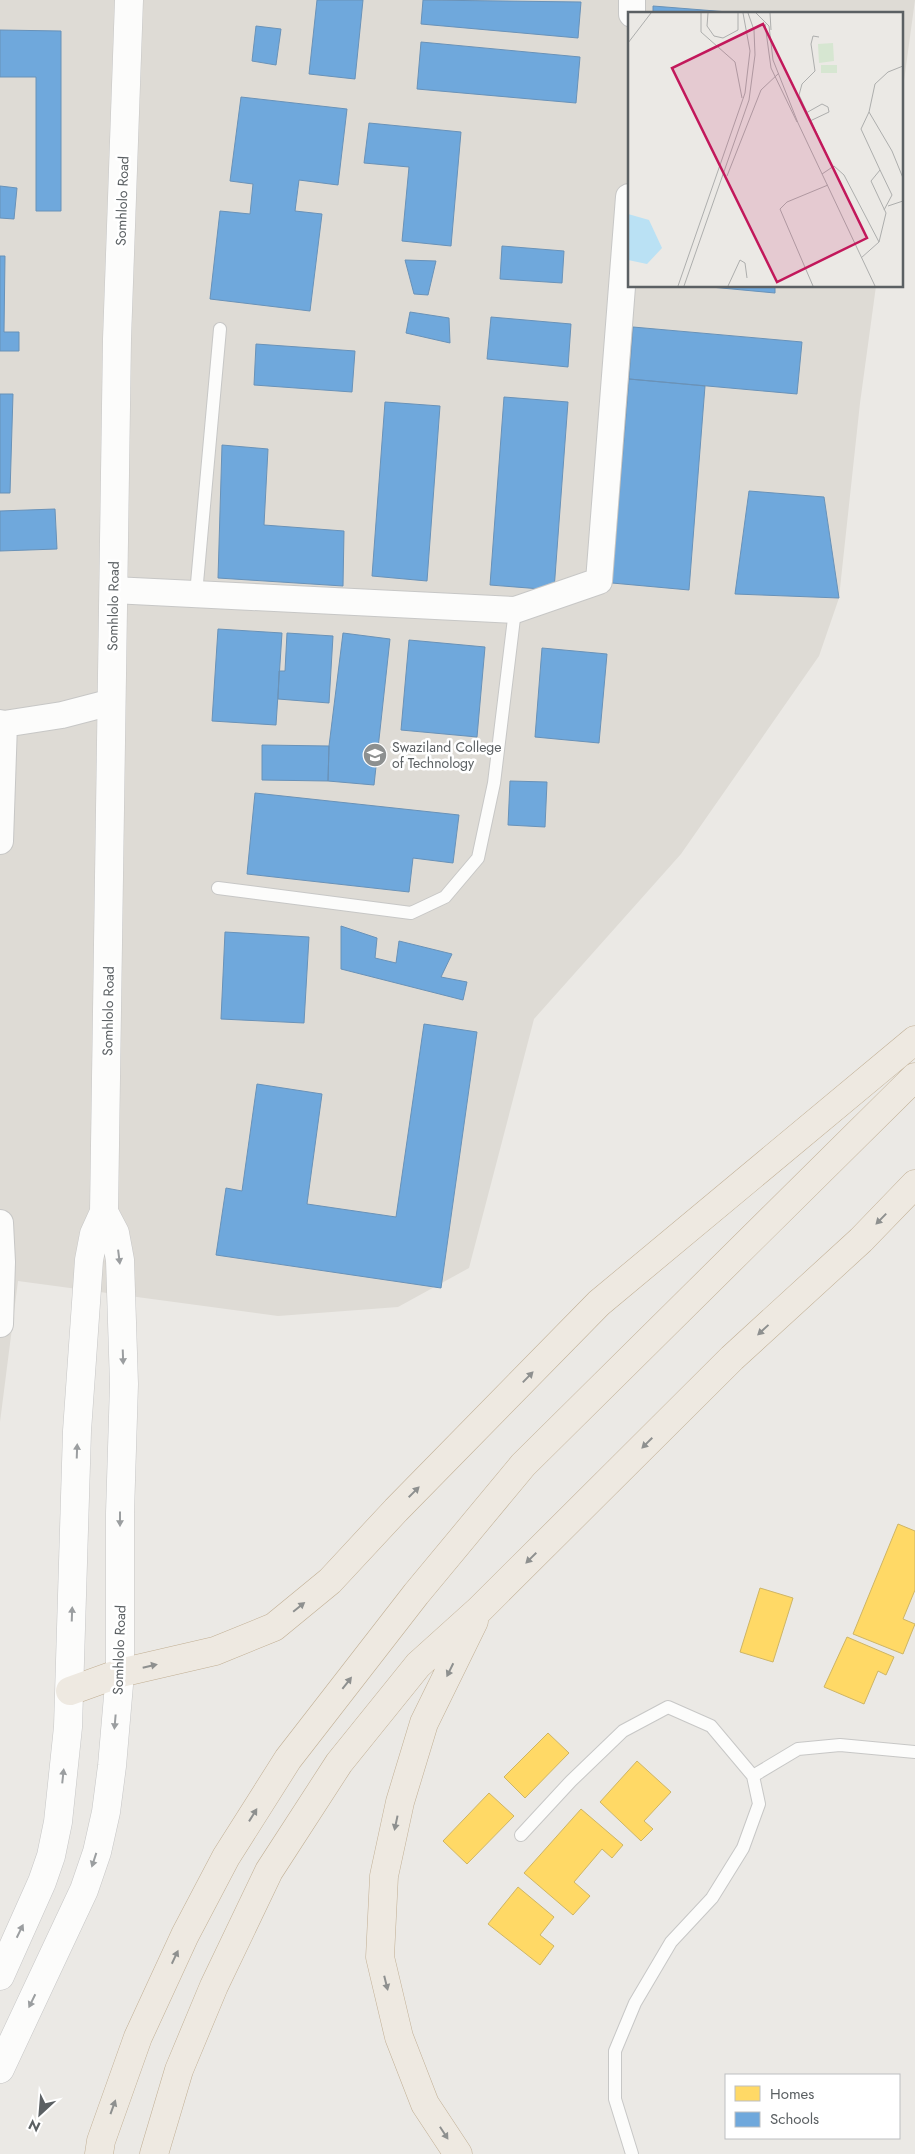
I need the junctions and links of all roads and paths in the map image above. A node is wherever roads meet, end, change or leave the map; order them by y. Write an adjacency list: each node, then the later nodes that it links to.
1 (129, 0): 4 (main road, Somhlolo Road)
2 (628, 210): 6 (street)
3 (220, 329): 5 (lane)
4 (114, 590): 5 (street); 7 (main road, Somhlolo Road)
5 (196, 594): 6 (street)
6 (516, 610): 10 (lane)
7 (112, 702): 8 (street); 14 (main road, Somhlolo Road)
8 (2, 723): 9 (street)
9 (0, 841)
10 (218, 888)
11 (915, 1040): 19 (highway, one-way to 11)
12 (915, 1077): 26 (highway, one-way to 12)
13 (915, 1184): 18 (highway, one-way to 18)
14 (104, 1212): 19 (main road, Somhlolo Road, one-way to 19); 20 (main road, Somhlolo Road, one-way to 14)
15 (0, 1223): 16 (street)
16 (1, 1263): 17 (street)
17 (0, 1324)
18 (479, 1610): 27 (highway); 28 (highway, one-way to 28)
19 (120, 1673): 20 (highway); 25 (main road, Somhlolo Road, one-way to 25)
20 (70, 1691): 24 (main road, Somhlolo Road, one-way to 20)
21 (915, 1752): 22 (lane)
22 (753, 1776): 23 (lane); 29 (lane)
23 (521, 1835)
24 (0, 1976)
25 (0, 2069)
26 (99, 2154)
27 (154, 2154)
28 (458, 2154)
29 (632, 2154)

